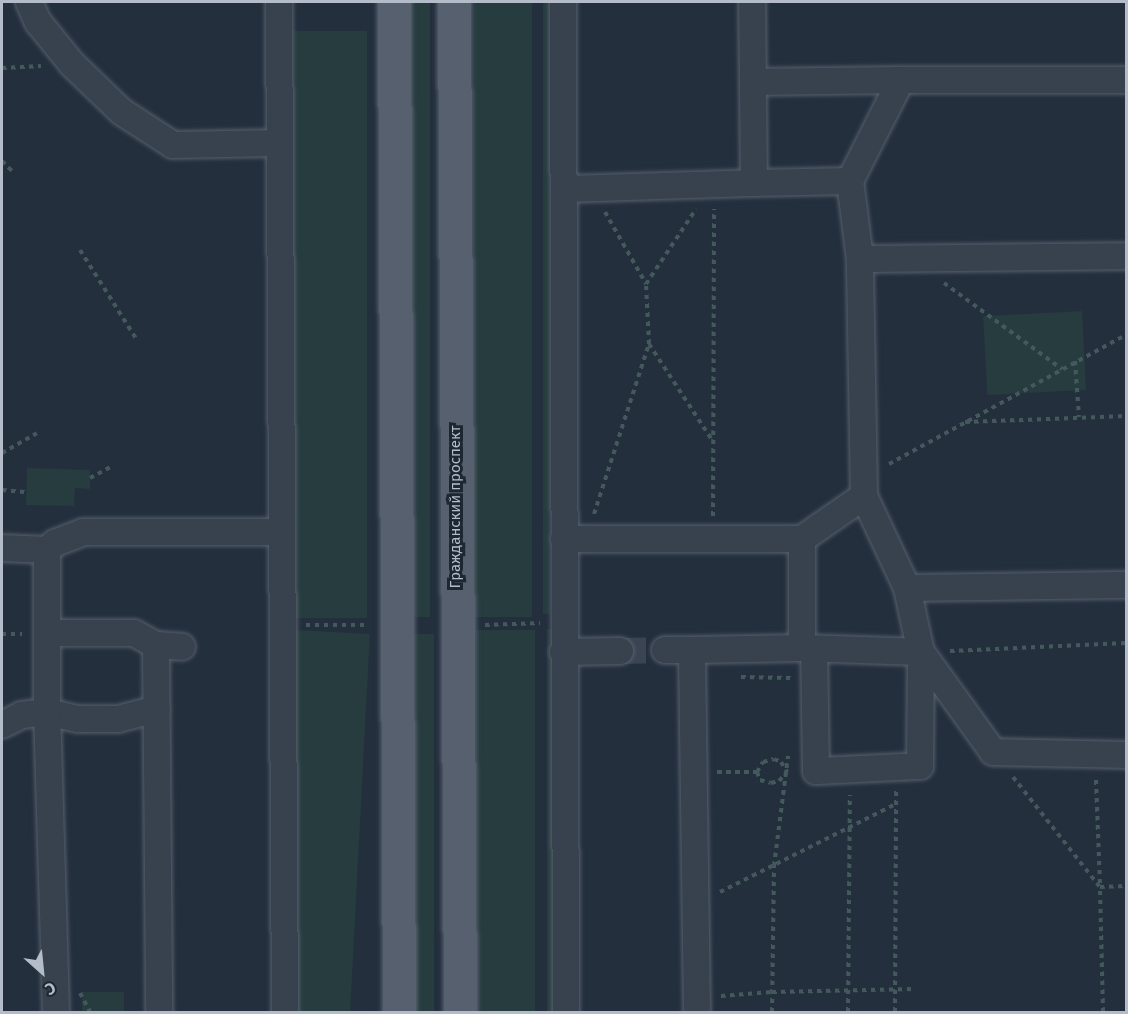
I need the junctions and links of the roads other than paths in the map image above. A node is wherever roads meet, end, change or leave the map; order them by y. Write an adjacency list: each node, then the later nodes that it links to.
1 (30, 2): 10 (street)
2 (279, 2): 10 (street)
3 (394, 2): 41 (main road)
4 (454, 2): 42 (main road, Гражданский проспект)
5 (563, 2): 13 (street)
6 (752, 2): 9 (street)
7 (901, 80): 8 (street); 9 (street); 11 (street)
8 (1126, 80)
9 (753, 82): 12 (street)
10 (279, 143): 17 (street)
11 (849, 181): 12 (street); 15 (street)
12 (754, 183): 13 (street)
13 (564, 189): 18 (street)
14 (1126, 256): 15 (street)
15 (860, 259): 16 (street)
16 (864, 487): 19 (street); 23 (street)
17 (282, 532): 21 (street); 40 (street)
18 (564, 539): 19 (street); 31 (street)
19 (802, 539): 27 (street)
20 (2, 548): 21 (street)
21 (47, 550): 24 (street)
22 (1126, 585): 23 (street)
23 (906, 588): 32 (street)
24 (46, 633): 25 (street); 34 (street)
25 (156, 645): 26 (street); 33 (street)
26 (182, 647)
27 (808, 648): 29 (street); 32 (street); 32 (street)
28 (665, 650): 29 (street)
29 (692, 650): 37 (street)
30 (620, 651): 31 (street)
31 (564, 652): 43 (street)
32 (921, 652): 36 (street)
33 (157, 709): 34 (street); 39 (street)
34 (47, 712): 35 (street); 38 (street)
35 (2, 725)
36 (1126, 755)
37 (698, 1005)
38 (56, 1012)
39 (159, 1012)
40 (285, 1012)
41 (399, 1012)
42 (460, 1012)
43 (566, 1012)

